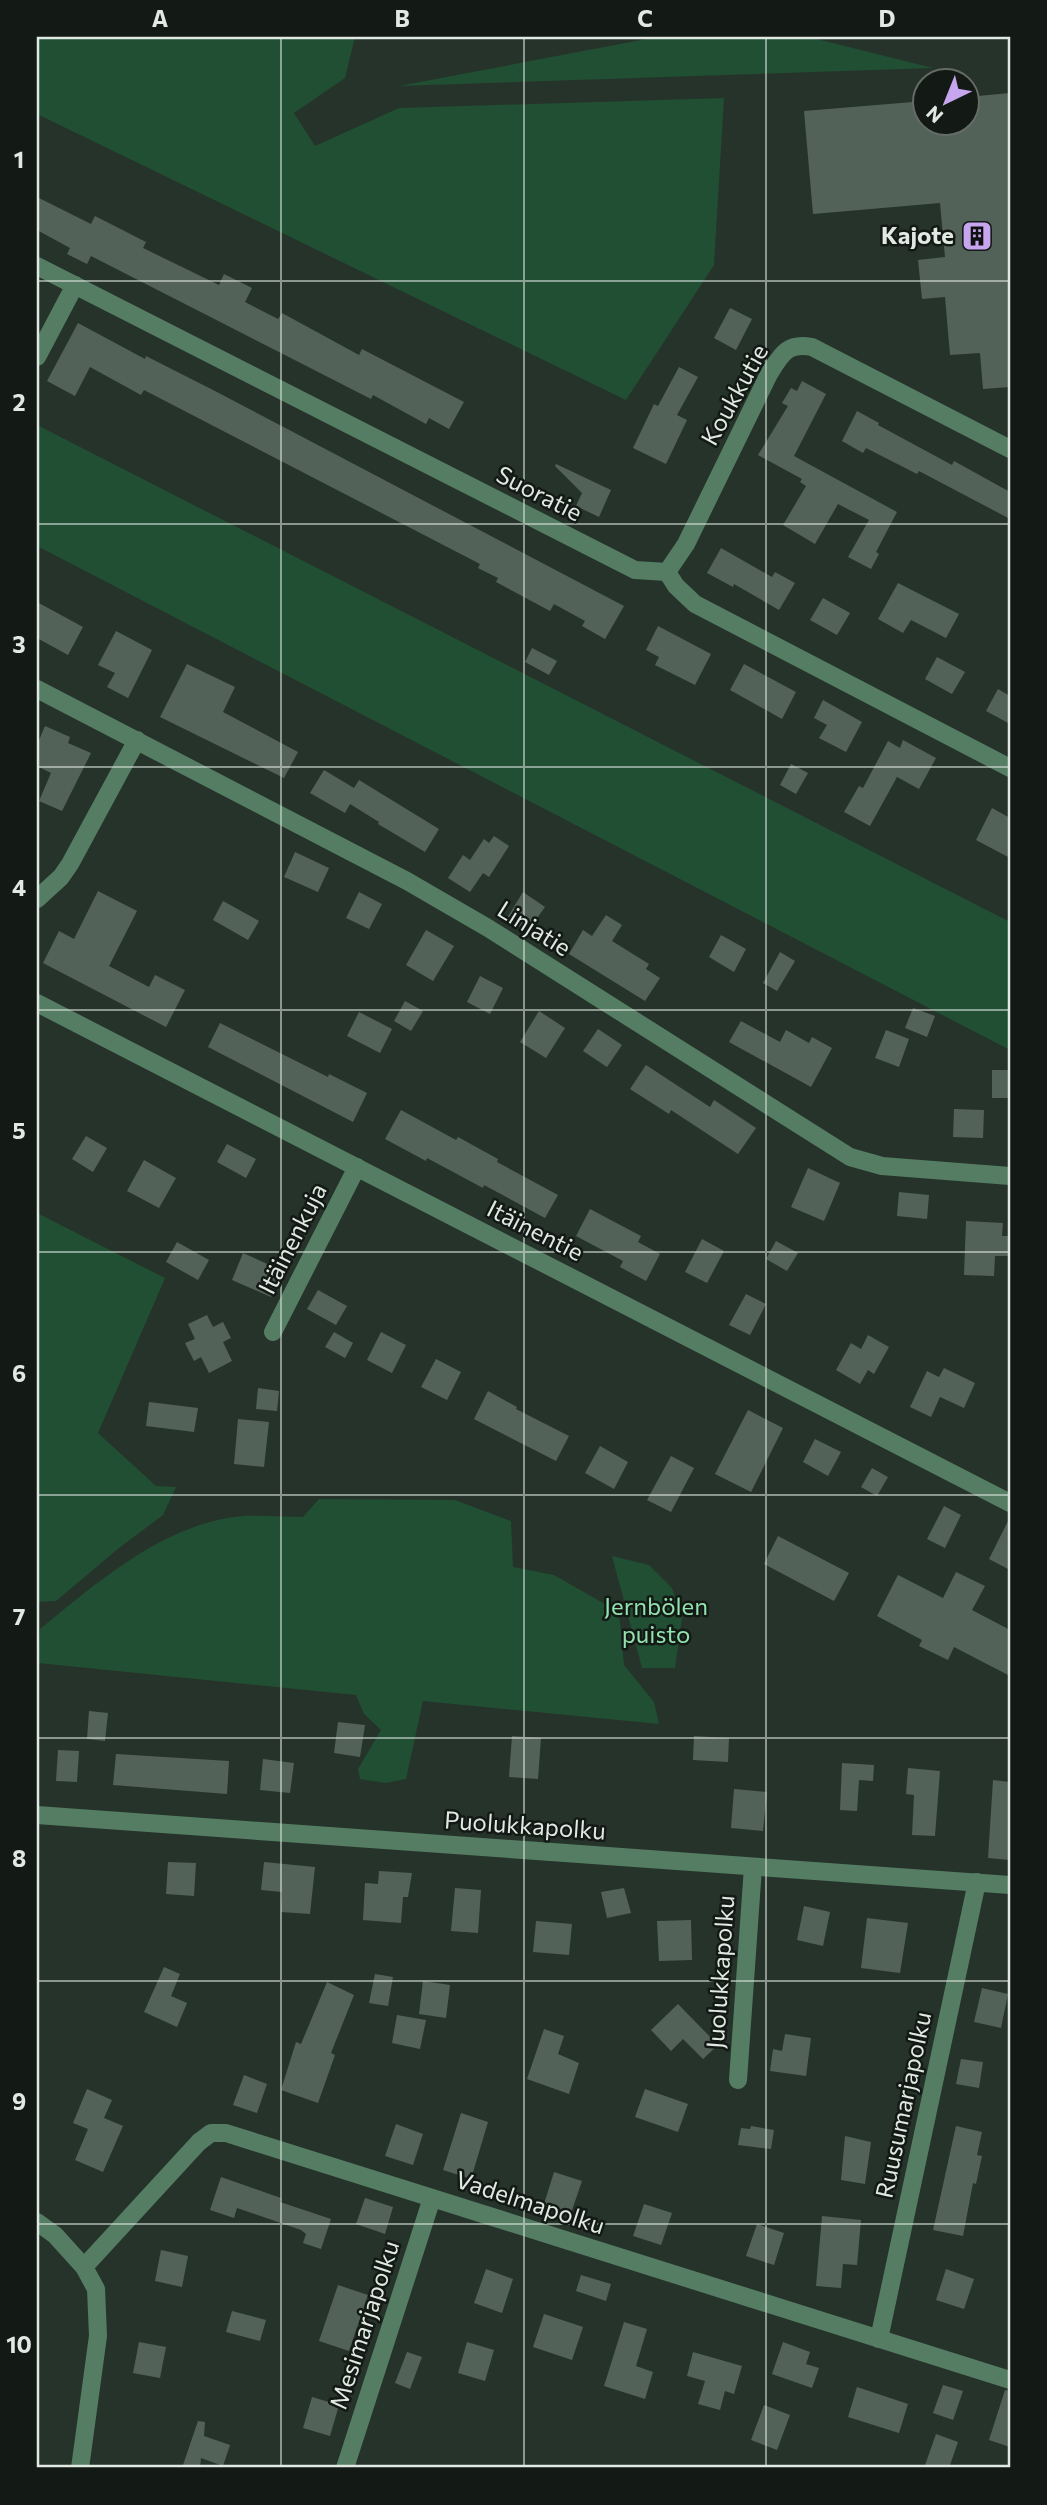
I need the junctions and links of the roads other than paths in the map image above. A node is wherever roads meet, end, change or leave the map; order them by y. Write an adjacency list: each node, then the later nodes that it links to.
1 (37, 265): 2 (street, Suoratie)
2 (75, 285): 3 (street); 5 (street, Suoratie)
3 (37, 357)
4 (1010, 449): 5 (street, Koukkutie)
5 (667, 572): 8 (street)
6 (37, 689): 7 (street, Linjatie)
7 (137, 740): 9 (street); 12 (street, Linjatie)
8 (1010, 768)
9 (37, 899)
10 (37, 1003): 11 (street, Itäinentie)
11 (357, 1167): 13 (street, Itäinenkuja); 14 (street, Itäinentie)
12 (1010, 1176)
13 (273, 1332)
14 (1010, 1503)
15 (37, 1815): 16 (street, Puolukkapolku)
16 (753, 1867): 17 (street, Puolukkapolku); 19 (street, Juolukkapolku)
17 (977, 1882): 18 (street, Puolukkapolku); 23 (street, Ruusumarjapolku)
18 (1010, 1885)
19 (738, 2080)
20 (432, 2198): 22 (street, Vadelmapolku); 23 (street, Vadelmapolku); 26 (street, Mesimarjapolku)
21 (37, 2222): 22 (street)
22 (84, 2267): 25 (street)
23 (879, 2339): 24 (street, Vadelmapolku)
24 (1010, 2380)
25 (80, 2468)
26 (345, 2468)

